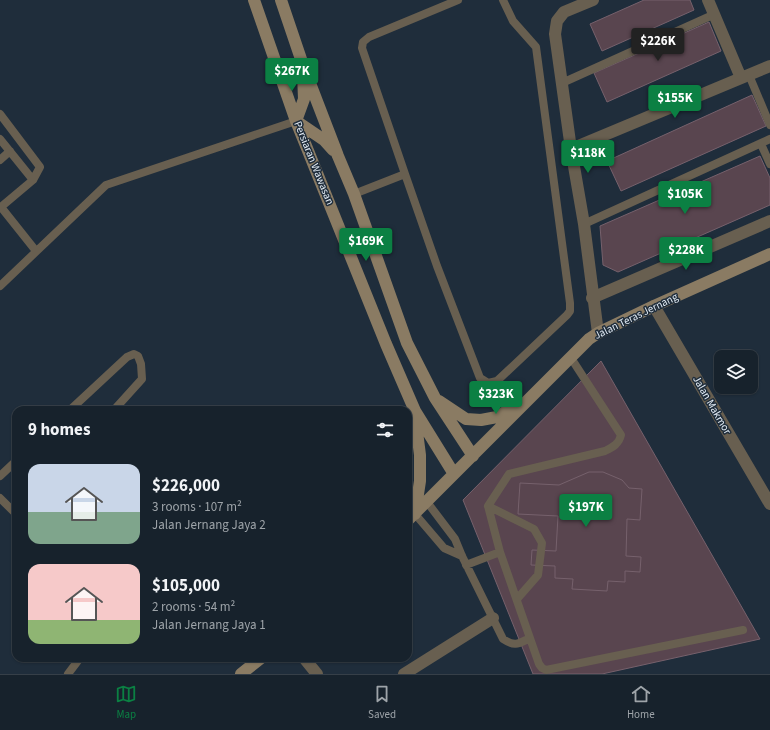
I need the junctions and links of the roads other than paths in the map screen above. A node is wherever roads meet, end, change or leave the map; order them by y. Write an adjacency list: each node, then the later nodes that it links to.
1 (254, 0): 13 (main road, Persiaran Wawasan)
2 (281, 0): 8 (main road)
3 (458, 0): 23 (lane)
4 (502, 0): 23 (lane)
5 (593, 0): 11 (street)
6 (708, 0): 7 (street)
7 (715, 14): 10 (street); 11 (lane)
8 (303, 65): 13 (main road); 20 (main road)
9 (770, 66): 10 (street)
10 (745, 76): 14 (lane); 18 (street)
11 (562, 83): 18 (street)
12 (0, 114): 24 (lane)
13 (296, 121): 20 (main road); 29 (lane); 40 (main road, Persiaran Wawasan)
14 (770, 125)
15 (0, 139): 19 (lane)
16 (770, 139): 17 (lane)
17 (761, 144): 22 (lane); 28 (lane)
18 (571, 149): 28 (street)
19 (10, 151): 21 (lane); 24 (lane)
20 (338, 156): 25 (main road)
21 (0, 160)
22 (770, 164)
23 (405, 174): 25 (lane)
24 (33, 180): 26 (lane)
25 (354, 194): 37 (main road)
26 (0, 206): 29 (lane)
27 (770, 221): 32 (street)
28 (584, 224): 32 (street)
29 (36, 251): 31 (lane)
30 (770, 254): 33 (main road, Jalan Teras Jernang)
31 (0, 286)
32 (592, 298): 34 (street)
33 (654, 306): 34 (main road, Jalan Teras Jernang); 47 (street, Jalan Makmor)
34 (598, 333): 35 (main road, Jalan Teras Jernang)
35 (571, 358): 36 (main road, Jalan Teras Jernang); 48 (lane)
36 (537, 391): 37 (main road); 41 (main road, Jalan Teras Jernang)
37 (435, 398): 41 (main road)
38 (74, 406): 39 (lane)
39 (118, 406)
40 (415, 411): 43 (main road, Persiaran Wawasan); 50 (main road)
41 (472, 456): 43 (main road, Jalan Teras Jernang)
42 (12, 465): 44 (lane)
43 (454, 474): 46 (main road, Jalan Teras Jernang)
44 (0, 476)
45 (0, 498): 49 (lane)
46 (427, 502): 51 (main road, Jalan Teras Jernang); 54 (lane)
47 (770, 504)
48 (488, 506): 53 (lane); 56 (lane)
49 (12, 510)
50 (412, 513)
51 (412, 516)
52 (412, 518): 54 (lane)
53 (500, 552): 55 (lane); 56 (lane)
54 (462, 556): 55 (lane)
55 (466, 566): 57 (lane)
56 (516, 599): 59 (lane)
57 (493, 618): 59 (lane); 66 (street)
58 (743, 630): 59 (lane)
59 (530, 638)
60 (77, 662): 63 (lane)
61 (256, 662): 64 (main road)
62 (307, 662): 65 (street)
63 (68, 674)
64 (241, 674)
65 (317, 674)
66 (404, 674)

